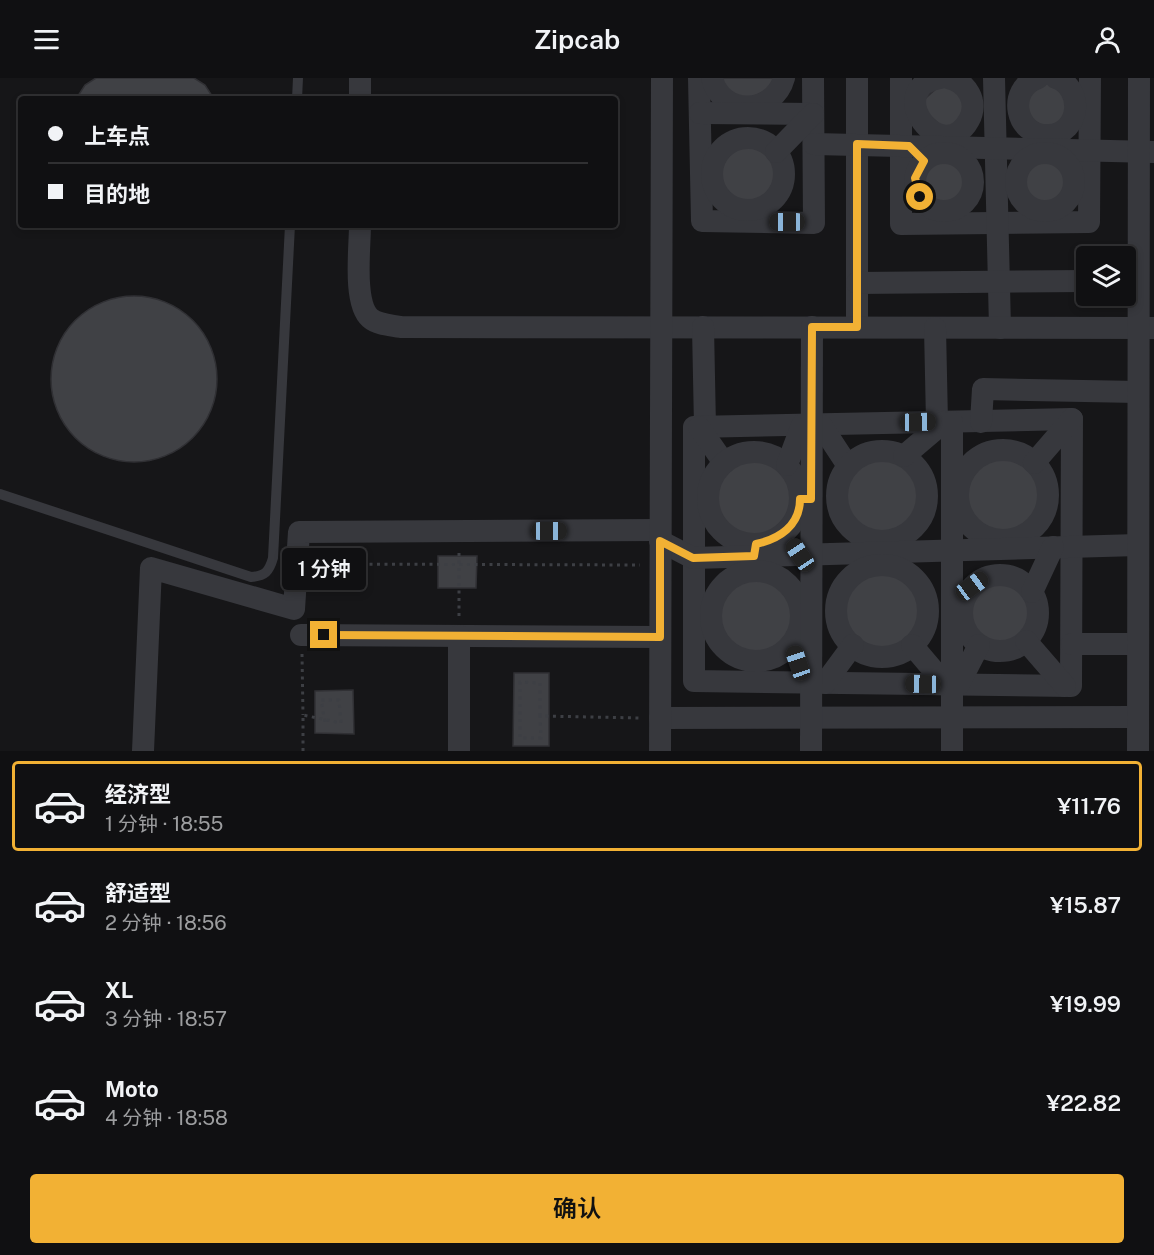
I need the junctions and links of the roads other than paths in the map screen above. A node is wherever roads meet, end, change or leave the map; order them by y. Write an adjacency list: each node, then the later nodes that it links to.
1 (298, 78): 17 (lane)
2 (360, 78): 18 (street)
3 (662, 78): 55 (street)
4 (699, 78): 20 (street)
5 (813, 78): 24 (street)
6 (857, 78): 28 (street)
7 (901, 78): 21 (street)
8 (994, 78): 22 (street)
9 (1090, 78): 23 (street)
10 (1138, 78): 34 (street)
11 (960, 80): 22 (street)
12 (1064, 80): 23 (street)
13 (928, 81): 21 (street)
14 (1027, 81): 25 (street)
15 (783, 82): 19 (street); 24 (street)
16 (715, 85): 19 (street); 20 (street)
17 (297, 96)
18 (360, 96)
19 (747, 110): 20 (street); 24 (street); 26 (street)
20 (700, 113): 30 (street); 38 (street)
21 (913, 113): 32 (street)
22 (977, 113): 25 (street); 31 (street); 31 (street); 32 (street)
23 (1078, 113): 29 (street); 33 (street)
24 (813, 114): 27 (street); 35 (street)
25 (1020, 115): 29 (street); 31 (street)
26 (747, 138): 30 (street); 35 (street)
27 (814, 144): 28 (street); 37 (street)
28 (857, 144): 32 (street); 53 (street)
29 (1046, 145): 31 (street); 33 (street); 39 (street); 41 (street)
30 (724, 147): 38 (street)
31 (993, 147): 32 (street); 36 (street); 41 (street); 41 (street)
32 (927, 148): 36 (street); 41 (street)
33 (1089, 150): 34 (street); 39 (street)
34 (1146, 151): 44 (street)
35 (776, 152): 40 (street)
36 (963, 160): 41 (street)
37 (814, 174): 40 (street); 46 (street)
38 (706, 175): 42 (street); 45 (street)
39 (1075, 182): 41 (street); 41 (street)
40 (781, 185): 43 (street); 46 (street)
41 (978, 197): 41 (street); 47 (street); 47 (street); 47 (street)
42 (724, 201): 43 (street); 45 (street)
43 (747, 216): 45 (street); 46 (street)
44 (1146, 220): 50 (street)
45 (707, 222)
46 (807, 223)
47 (997, 223): 51 (street)
48 (290, 228): 79 (lane)
49 (360, 228): 55 (street)
50 (1136, 260)
51 (997, 281): 52 (street); 53 (street); 60 (street)
52 (1076, 281)
53 (857, 283): 58 (street)
54 (1136, 296): 61 (street)
55 (661, 327): 56 (street); 92 (street)
56 (703, 327): 57 (street); 68 (street)
57 (812, 327): 58 (street); 66 (street)
58 (857, 327): 59 (street)
59 (935, 327): 60 (street); 64 (street)
60 (1000, 327): 61 (street)
61 (1146, 327): 62 (street)
62 (1138, 392): 64 (street); 69 (street)
63 (1072, 419): 64 (street); 76 (street); 80 (street)
64 (963, 422): 65 (street); 70 (street); 73 (street); 74 (street); 85 (street)
65 (880, 423): 66 (street); 72 (street)
66 (812, 425): 67 (street); 77 (street); 78 (street); 83 (street)
67 (756, 426): 68 (street); 71 (street)
68 (702, 427): 75 (street); 82 (street)
69 (1146, 435): 94 (street)
70 (1003, 450): 74 (street); 76 (street)
71 (756, 451): 75 (street); 77 (street)
72 (881, 451): 73 (street); 78 (street)
73 (904, 456): 86 (street)
74 (974, 460): 90 (street)
75 (724, 463): 82 (street)
76 (1034, 463): 81 (street)
77 (787, 465): 83 (street)
78 (848, 466): 84 (street)
79 (0, 494)
80 (1072, 495): 81 (street); 95 (street)
81 (1049, 496): 87 (street)
82 (701, 497): 99 (street); 100 (street)
83 (806, 499): 84 (street); 91 (street); 98 (street)
84 (838, 500): 88 (street)
85 (951, 500): 86 (street); 96 (street)
86 (926, 502): 89 (street)
87 (1040, 522): 93 (street); 95 (street)
88 (846, 523): 97 (street); 98 (street)
89 (914, 526): 96 (street); 97 (street)
90 (972, 526): 93 (street); 96 (street)
91 (785, 532): 98 (street); 99 (street)
92 (660, 536): 100 (street); 118 (street); 138 (street)
93 (1001, 545): 95 (street); 96 (street); 102 (street)
94 (1138, 545): 95 (street); 101 (street)
95 (1063, 547): 108 (street); 111 (street)
96 (949, 551): 97 (street); 105 (street); 107 (street); 110 (street)
97 (881, 553): 98 (street); 105 (street); 106 (street)
98 (809, 555): 99 (street); 104 (street); 106 (street); 112 (street)
99 (755, 557): 100 (street); 103 (street); 104 (street)
100 (695, 558): 103 (street); 115 (street)
101 (1146, 569): 122 (street)
102 (1000, 575): 107 (street); 108 (street)
103 (727, 582): 115 (street)
104 (785, 582): 112 (street)
105 (919, 583): 109 (street)
106 (845, 584): 113 (street)
107 (972, 586): 110 (street)
108 (1032, 592): 114 (street)
109 (928, 613): 110 (street); 124 (street)
110 (956, 614): 126 (street); 131 (street)
111 (1071, 615): 114 (street); 121 (street)
112 (806, 616): 113 (street); 120 (street); 129 (street)
113 (837, 616): 123 (street)
114 (1038, 616): 119 (street)
115 (702, 621): 125 (street); 128 (street)
116 (302, 635): 117 (street)
117 (459, 636): 118 (street); 139 (street)
118 (660, 637): 136 (street)
119 (1026, 641): 126 (street); 133 (street)
120 (792, 644): 125 (street); 129 (street)
121 (1072, 644): 122 (street); 133 (street)
122 (1138, 644): 134 (street)
123 (852, 645): 127 (street); 129 (street)
124 (912, 645): 127 (street); 131 (street)
125 (722, 646): 128 (street)
126 (988, 648): 131 (street); 132 (street)
127 (881, 656): 130 (street)
128 (694, 670): 129 (street)
129 (814, 683): 130 (street); 137 (street)
130 (879, 684): 131 (street)
131 (952, 684): 132 (street); 135 (street)
132 (998, 685): 133 (street)
133 (1065, 686)
134 (1143, 704): 135 (street); 143 (street)
135 (951, 717): 137 (street); 142 (street)
136 (660, 718): 137 (street); 140 (street)
137 (811, 718): 141 (street)
138 (143, 751)
139 (459, 751)
140 (660, 751)
141 (811, 751)
142 (952, 751)
143 (1138, 751)

